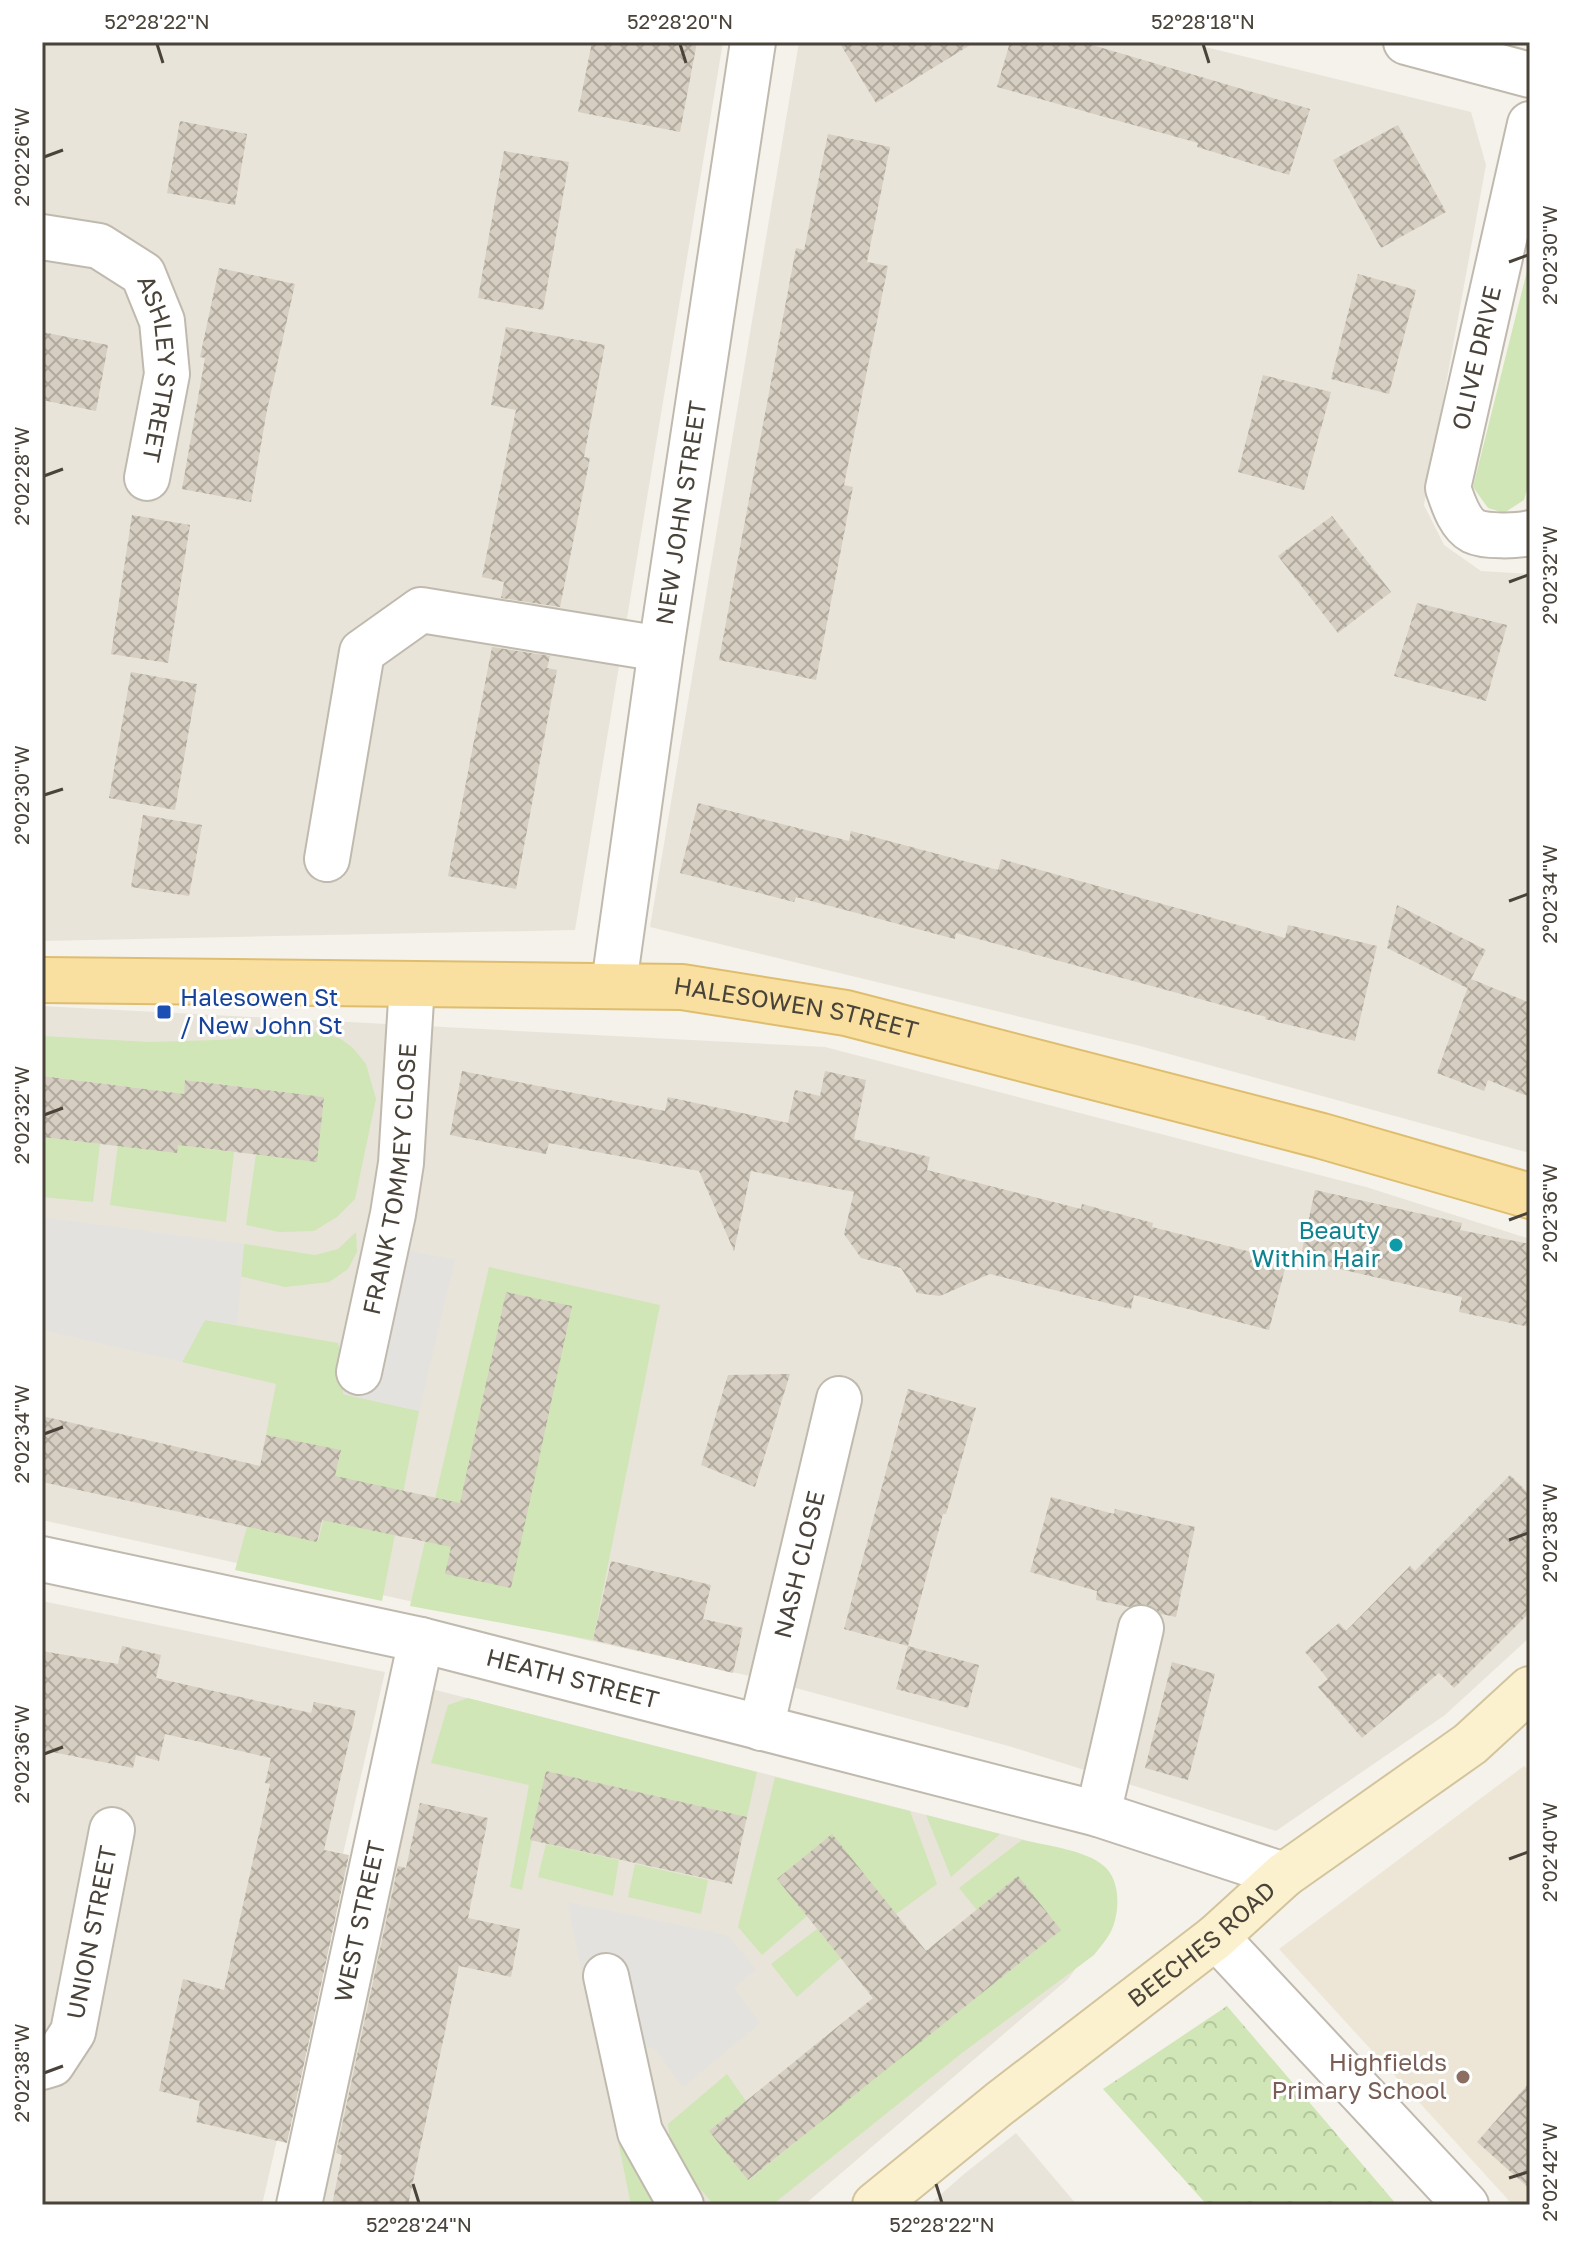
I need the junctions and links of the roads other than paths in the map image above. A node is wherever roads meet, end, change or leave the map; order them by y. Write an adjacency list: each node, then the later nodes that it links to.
1 (753, 42): 8 (street, NEW JOHN STREET)
2 (1406, 42): 3 (street)
3 (1530, 75)
4 (1530, 124): 7 (street, OLIVE DRIVE)
5 (42, 237): 6 (street, ASHLEY STREET)
6 (147, 478)
7 (1530, 533)
8 (661, 649): 9 (street); 12 (street, NEW JOHN STREET)
9 (327, 859)
10 (42, 980): 11 (main road, HALESOWEN STREET)
11 (412, 984): 12 (main road, HALESOWEN STREET); 14 (street, FRANK TOMMEY CLOSE)
12 (614, 984): 13 (main road, HALESOWEN STREET)
13 (1530, 1196)
14 (359, 1372)
15 (839, 1399): 20 (street, NASH CLOSE)
16 (42, 1559): 18 (street, HEATH STREET)
17 (1141, 1628): 21 (street)
18 (421, 1640): 20 (street, HEATH STREET); 27 (street, WEST STREET)
19 (1530, 1689): 23 (street, BEECHES ROAD)
20 (761, 1728): 21 (street, HEATH STREET)
21 (1098, 1814): 23 (street, HEATH STREET)
22 (112, 1830): 26 (street, UNION STREET)
23 (1284, 1875): 24 (street, BEECHES ROAD)
24 (1216, 1937): 29 (street, BEECHES ROAD); 30 (street)
25 (606, 1976): 28 (street)
26 (42, 2067)
27 (299, 2205)
28 (681, 2205)
29 (875, 2205)
30 (1466, 2205)

